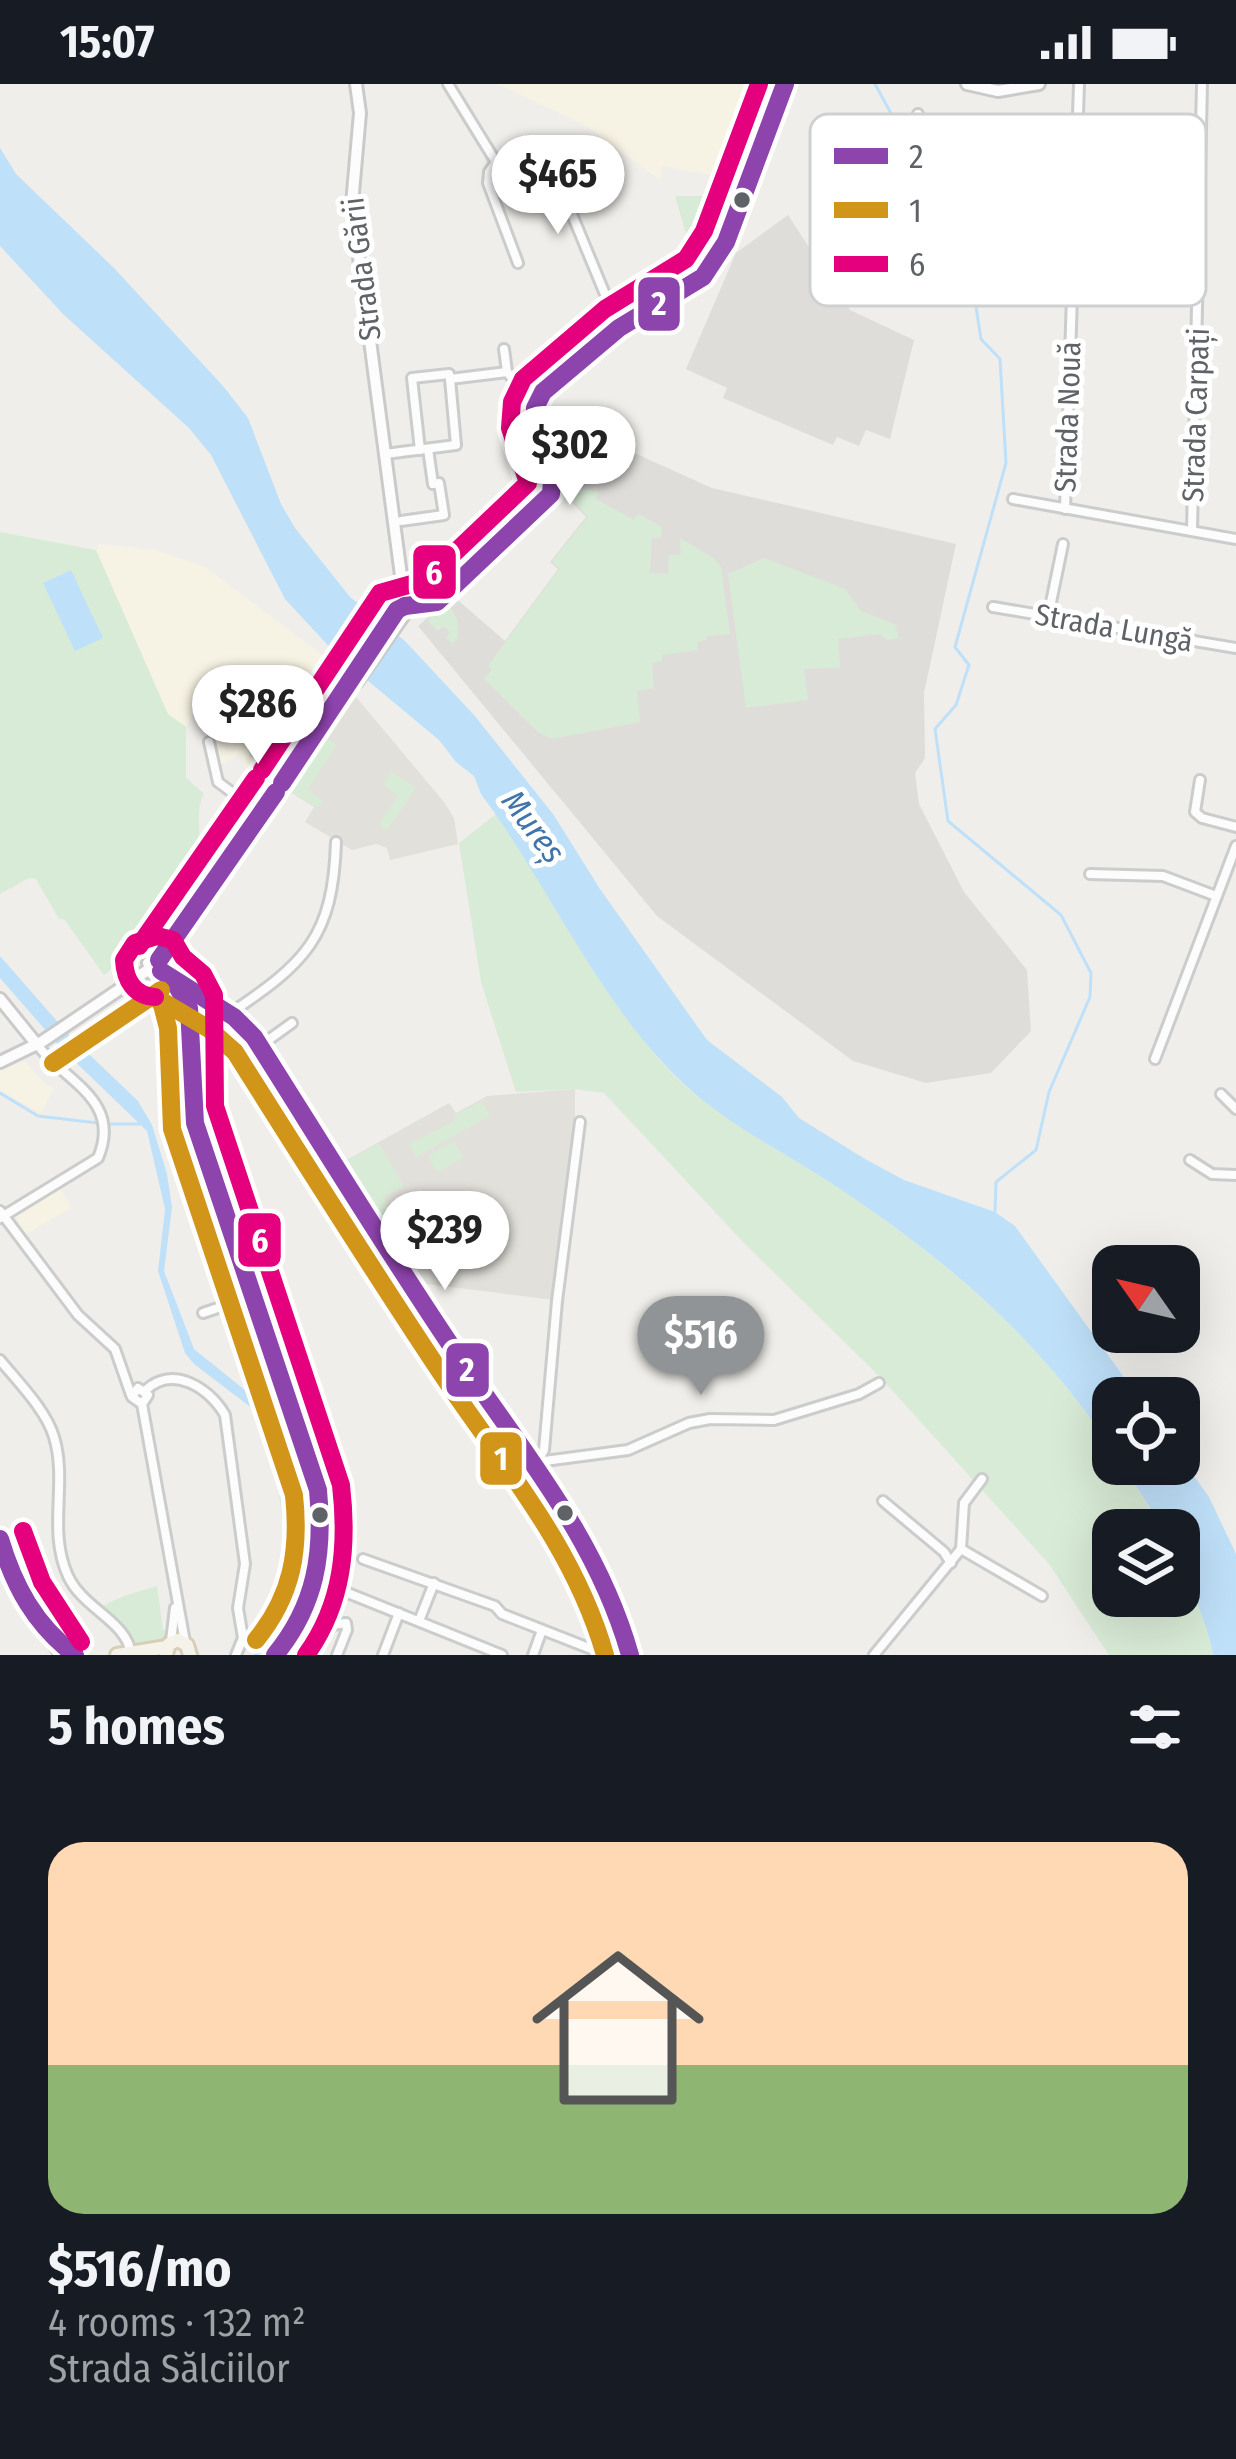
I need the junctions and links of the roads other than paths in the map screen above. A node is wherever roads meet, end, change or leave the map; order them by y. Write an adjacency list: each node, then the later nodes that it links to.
1 (356, 84): 22 (main road, Strada Gării)
2 (448, 84): 10 (street)
3 (785, 84): 14 (main road)
4 (968, 84): 7 (main road)
5 (1079, 84): 8 (street, Strada Nouă)
6 (1202, 84): 9 (street, Strada Carpați)
7 (1031, 85)
8 (1078, 114)
9 (1202, 114)
10 (496, 162): 11 (street); 14 (street)
11 (518, 263)
12 (1073, 306): 24 (street, Strada Nouă)
13 (1199, 306): 26 (street, Strada Carpați)
14 (619, 328): 30 (main road)
15 (504, 349): 16 (street)
16 (507, 372): 17 (street); 18 (street)
17 (450, 379): 21 (street); 21 (street)
18 (530, 407)
19 (530, 431): 20 (street)
20 (515, 448)
21 (424, 449): 22 (street); 25 (street)
22 (385, 454): 30 (main road, Strada Gării)
23 (1013, 499): 24 (street)
24 (1065, 509): 26 (street)
25 (401, 521)
26 (1192, 530): 27 (street)
27 (1236, 538)
28 (1063, 544): 31 (street)
29 (993, 607): 31 (street, Strada Lungă)
30 (402, 610): 35 (main road)
31 (1048, 617): 32 (street, Strada Lungă)
32 (1236, 648)
33 (209, 742): 35 (street)
34 (1200, 780): 36 (street)
35 (261, 814): 42 (main road)
36 (1236, 827)
37 (336, 842): 45 (street)
38 (1236, 846): 39 (street)
39 (1232, 870): 41 (street)
40 (1090, 874): 41 (street)
41 (1216, 896): 49 (street)
42 (156, 967): 43 (main road); 47 (main road)
43 (184, 988): 45 (main road); 57 (main road)
44 (0, 999): 47 (main road)
45 (229, 1014): 48 (main road)
46 (292, 1024): 48 (street)
47 (39, 1043): 50 (main road); 56 (street)
48 (260, 1046): 62 (main road)
49 (1155, 1059)
50 (0, 1063)
51 (1221, 1094): 52 (street)
52 (1236, 1109)
53 (580, 1122): 62 (street)
54 (1190, 1160): 55 (street)
55 (1236, 1175)
56 (1, 1214): 61 (street)
57 (255, 1295): 58 (street); 69 (main road)
58 (203, 1313)
59 (0, 1360): 80 (street)
60 (879, 1383): 62 (street)
61 (138, 1392): 77 (street); 83 (street)
62 (537, 1462): 89 (main road)
63 (982, 1479): 66 (street)
64 (883, 1501): 68 (street)
65 (0, 1539): 78 (main road)
66 (961, 1549): 68 (street); 71 (street)
67 (363, 1559): 70 (street)
68 (951, 1563): 90 (street)
69 (318, 1581): 72 (street); 75 (main road)
70 (434, 1582): 73 (street); 74 (street)
71 (1042, 1596)
72 (399, 1613): 73 (street); 86 (street)
73 (419, 1621): 87 (street)
74 (542, 1630): 81 (street); 88 (street)
75 (294, 1631): 76 (street); 79 (main road)
76 (320, 1643): 84 (street); 85 (street)
77 (181, 1650): 80 (main road)
78 (62, 1652)
79 (279, 1652)
80 (141, 1654): 82 (main road)
81 (604, 1654)
82 (117, 1655)
83 (236, 1655)
84 (317, 1655)
85 (338, 1655)
86 (382, 1655)
87 (502, 1655)
88 (532, 1655)
89 (630, 1655)
90 (874, 1655)

